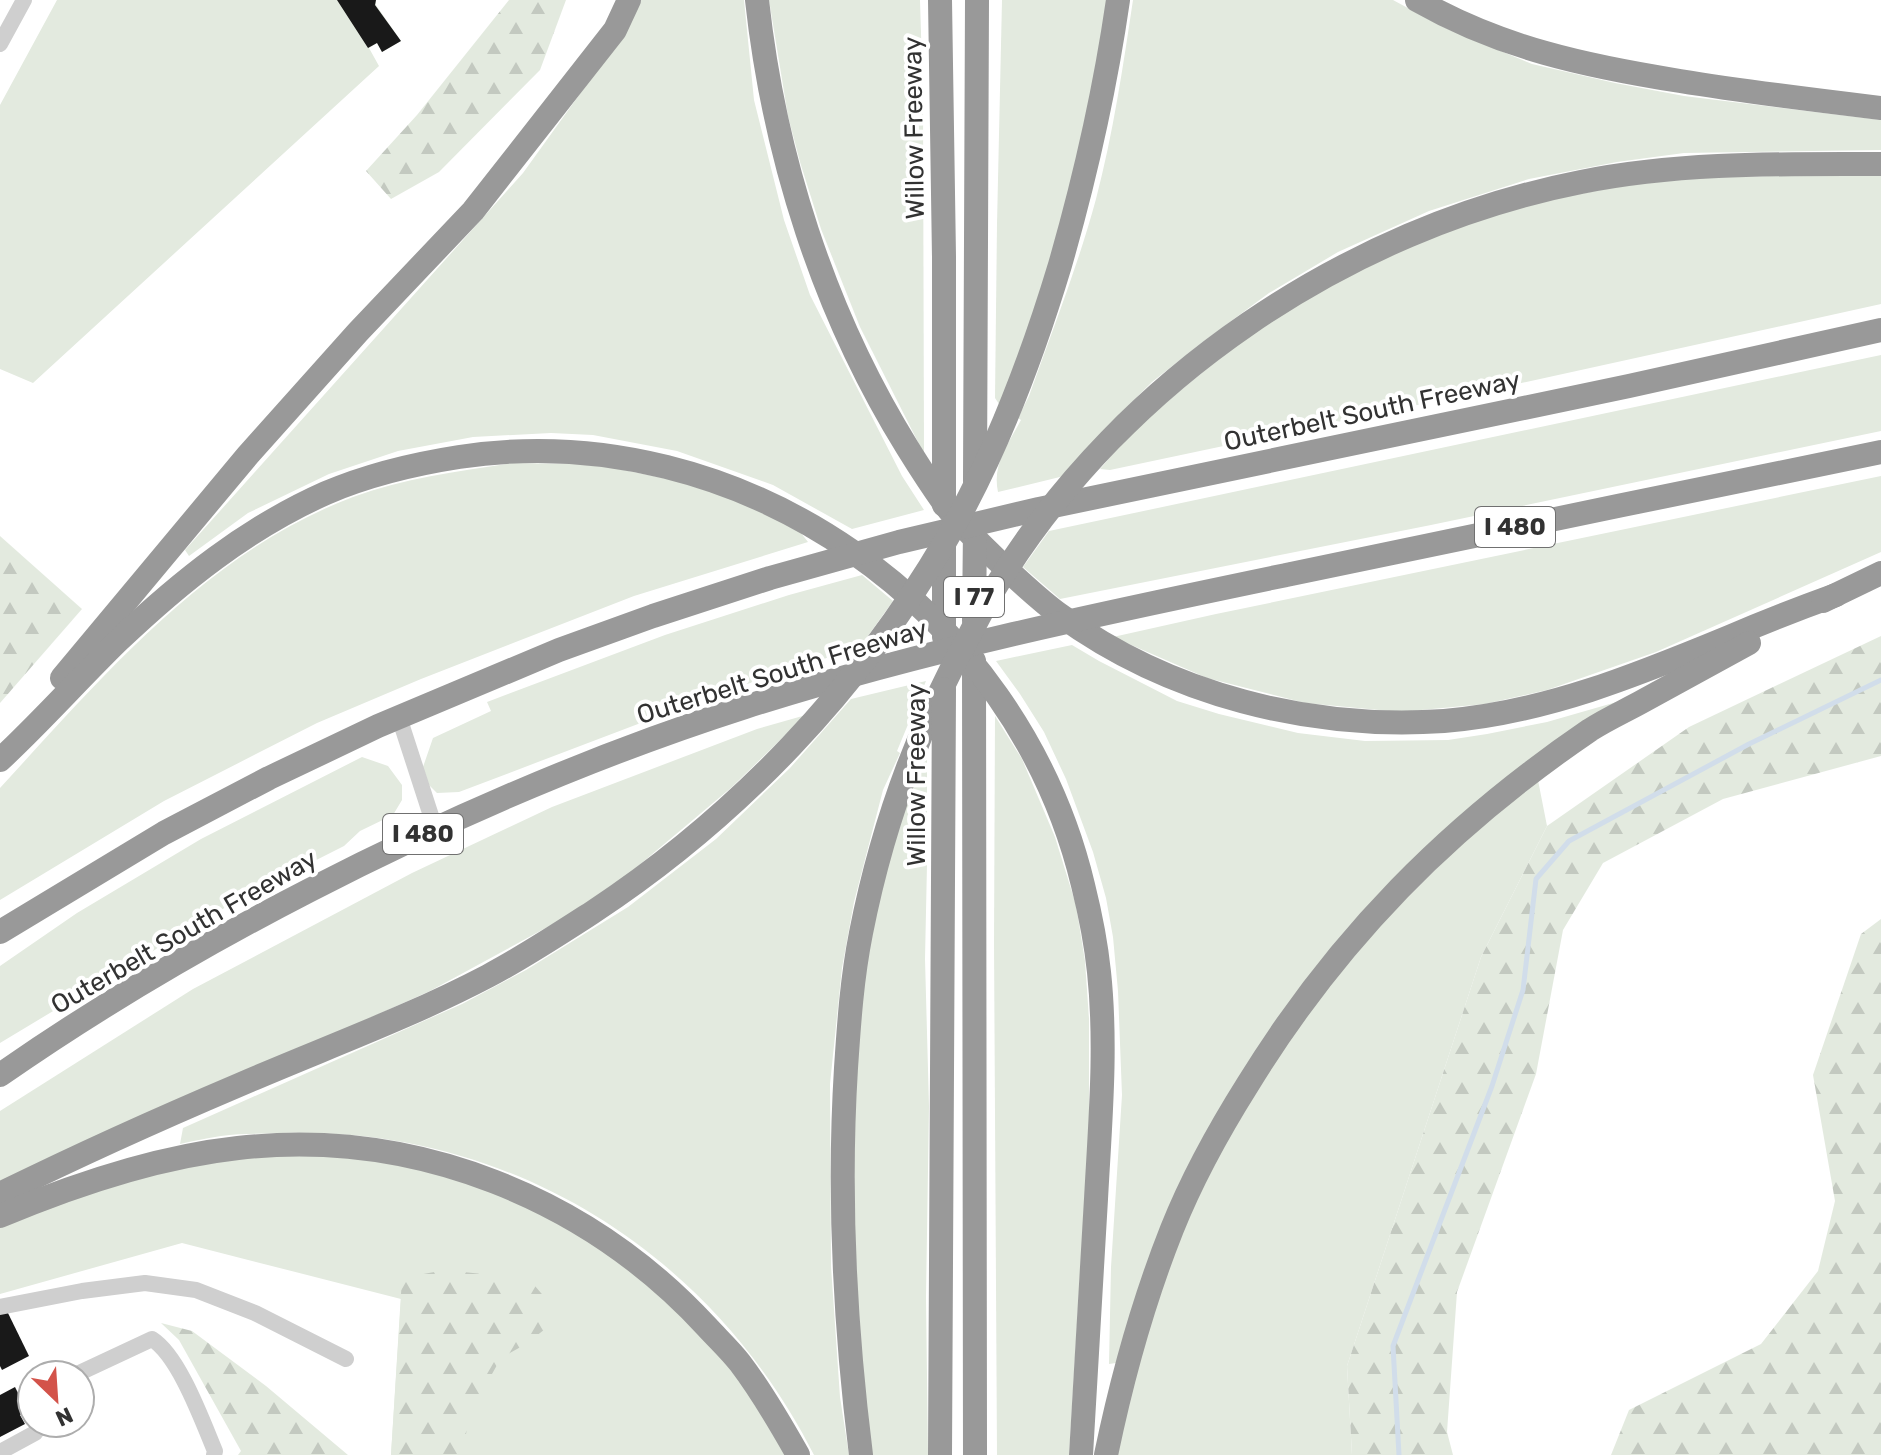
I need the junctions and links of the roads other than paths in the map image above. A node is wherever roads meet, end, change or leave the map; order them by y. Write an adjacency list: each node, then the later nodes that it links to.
1 (24, 0): 8 (lane)
2 (629, 0): 16 (highway)
3 (757, 0): 14 (highway)
4 (940, 0): 33 (highway, Willow Freeway / I 77)
5 (977, 0): 34 (highway, I 77)
6 (1118, 0): 23 (highway)
7 (1417, 0): 9 (highway)
8 (0, 44)
9 (1881, 108)
10 (1881, 164): 32 (highway)
11 (1881, 330): 15 (highway, Outerbelt South Freeway)
12 (1881, 452): 18 (highway, Outerbelt South Freeway / I 480)
13 (1881, 573): 14 (highway)
14 (1836, 595): 36 (highway)
15 (399, 717): 18 (lane); 19 (highway, Outerbelt South Freeway)
16 (0, 753)
17 (0, 760): 35 (highway)
18 (435, 828): 22 (highway, Outerbelt South Freeway / I 480)
19 (164, 833): 20 (highway, Outerbelt South Freeway); 21 (highway)
20 (0, 932)
21 (0, 947)
22 (0, 1075)
23 (0, 1194)
24 (0, 1216): 31 (highway)
25 (0, 1307): 26 (lane)
26 (346, 1359)
27 (96, 1365): 30 (lane)
28 (24, 1439): 29 (lane)
29 (0, 1452)
30 (214, 1455)
31 (798, 1455)
32 (861, 1455)
33 (940, 1455)
34 (975, 1455)
35 (1081, 1455)
36 (1106, 1455)

